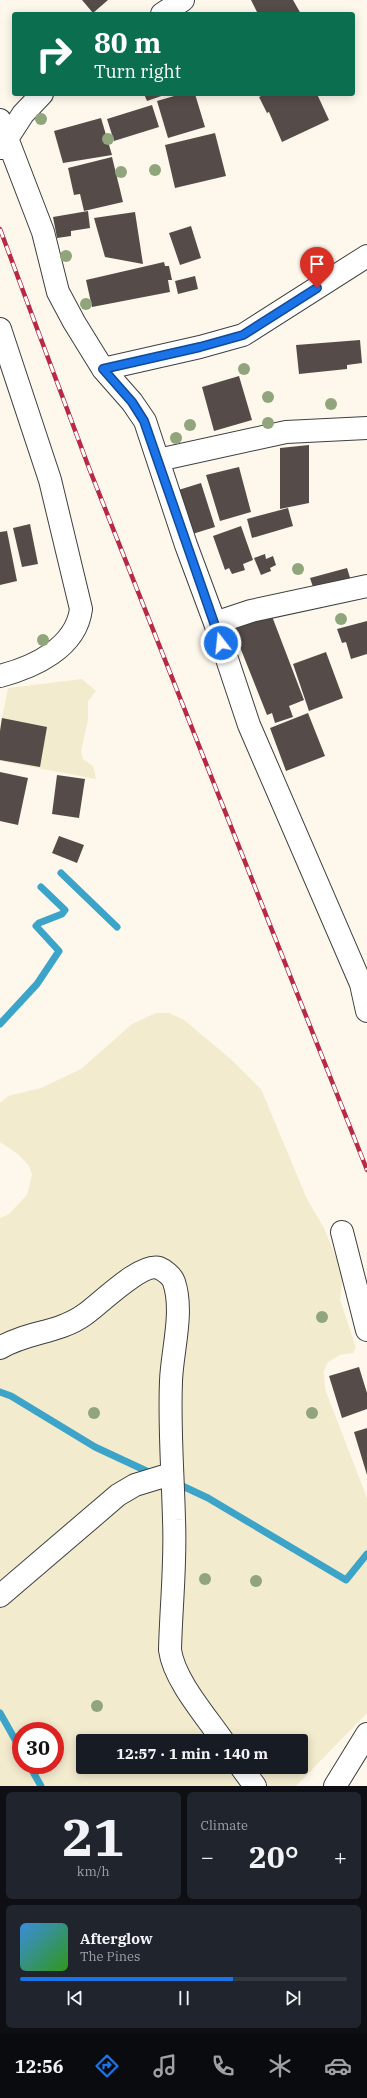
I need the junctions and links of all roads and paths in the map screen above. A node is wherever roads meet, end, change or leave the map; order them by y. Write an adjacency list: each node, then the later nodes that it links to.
1 (183, 0): 2 (street)
2 (165, 12)
3 (40, 96): 5 (street)
4 (0, 120): 5 (street)
5 (3, 145): 8 (street)
6 (367, 256): 8 (street)
7 (0, 329): 13 (street)
8 (103, 369): 10 (street)
9 (367, 428): 10 (street)
10 (158, 460): 12 (street)
11 (367, 586): 12 (street)
12 (215, 623): 14 (street)
13 (0, 676)
14 (367, 1011)
15 (342, 1232): 16 (street)
16 (367, 1330)
17 (0, 1348): 18 (street)
18 (171, 1474): 19 (street); 20 (street)
19 (0, 1596)
20 (219, 1734)
21 (367, 1734): 24 (street)
22 (246, 1774): 23 (street)
23 (255, 1786)
24 (335, 1786)

